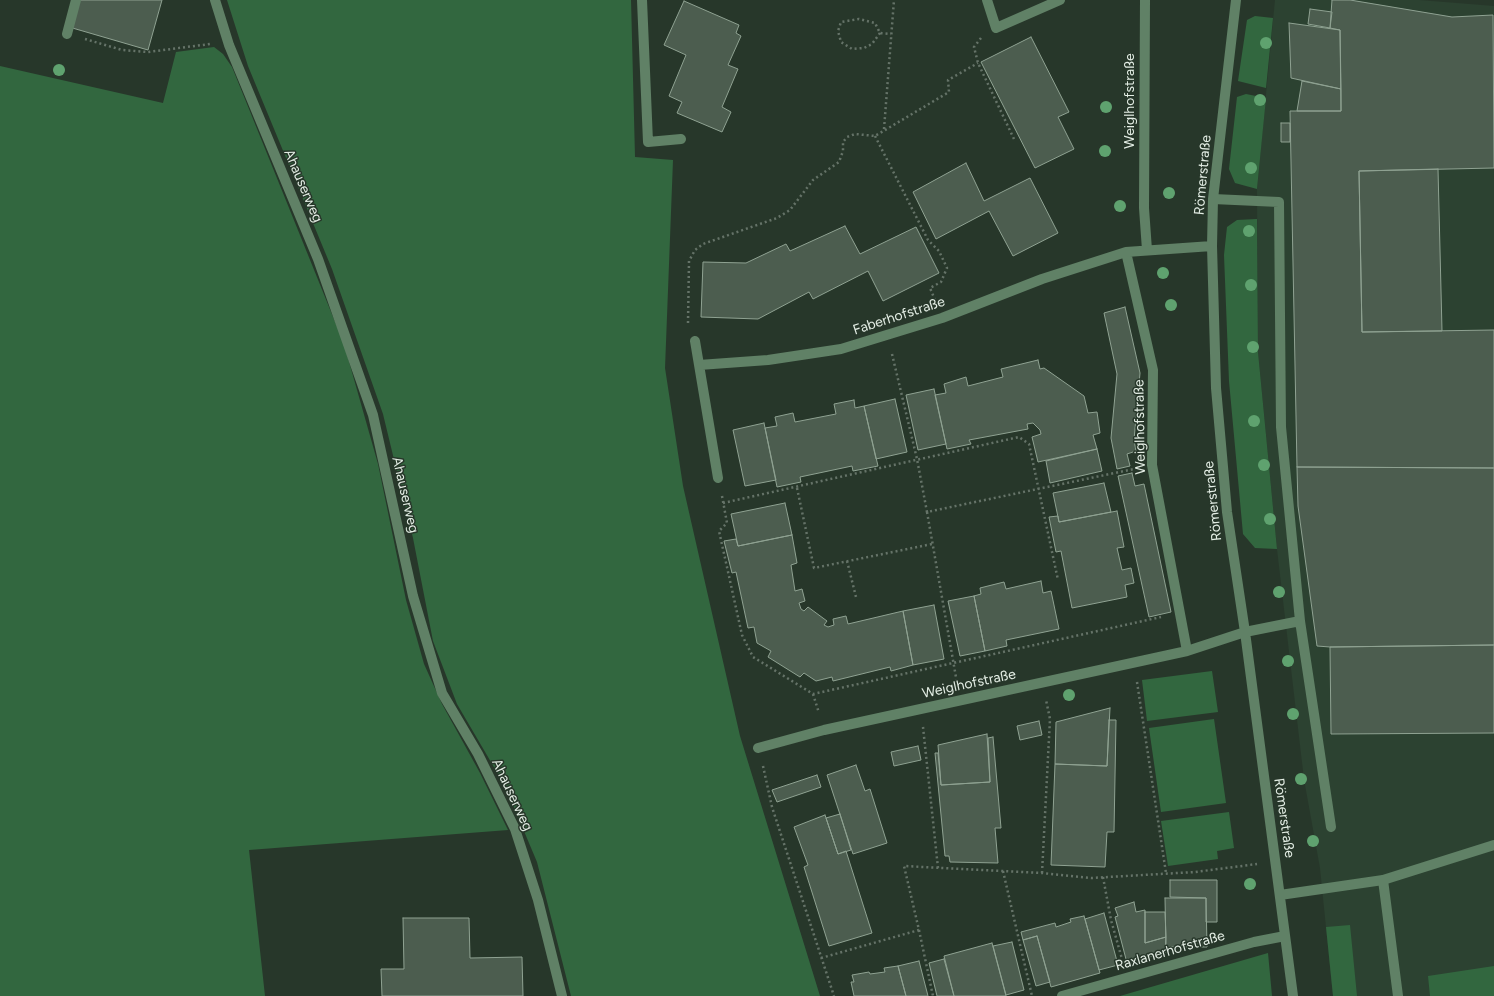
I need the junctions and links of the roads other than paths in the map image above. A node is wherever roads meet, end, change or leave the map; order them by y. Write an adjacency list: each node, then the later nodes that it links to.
1 (76, 0): 8 (street)
2 (215, 0): 26 (street, Ahauserweg)
3 (642, 0): 9 (street)
4 (988, 0): 5 (street)
5 (1060, 0)
6 (1145, 0): 12 (street, Weiglhofstraße)
7 (1236, 0): 10 (street, Römerstraße)
8 (67, 34)
9 (681, 139)
10 (1213, 199): 11 (street, Römerstraße); 17 (street)
11 (1212, 246): 12 (street, Faberhofstraße); 18 (street, Römerstraße)
12 (1147, 250): 13 (street, Faberhofstraße)
13 (1126, 252): 15 (street, Faberhofstraße); 19 (street, Weiglhofstraße)
14 (695, 341): 15 (street)
15 (699, 365): 16 (street)
16 (718, 478)
17 (1300, 621): 18 (street, Weiglhofstraße); 21 (street)
18 (1245, 632): 19 (street, Weiglhofstraße); 24 (street, Römerstraße)
19 (1186, 651): 20 (street, Weiglhofstraße)
20 (758, 748)
21 (1331, 827)
22 (1494, 844): 23 (street)
23 (1383, 880): 24 (street); 29 (street)
24 (1280, 895): 25 (street, Römerstraße)
25 (1285, 936): 27 (street, Raxlanerhofstraße); 28 (street, Römerstraße)
26 (562, 996)
27 (1062, 996)
28 (1293, 996)
29 (1398, 996)

